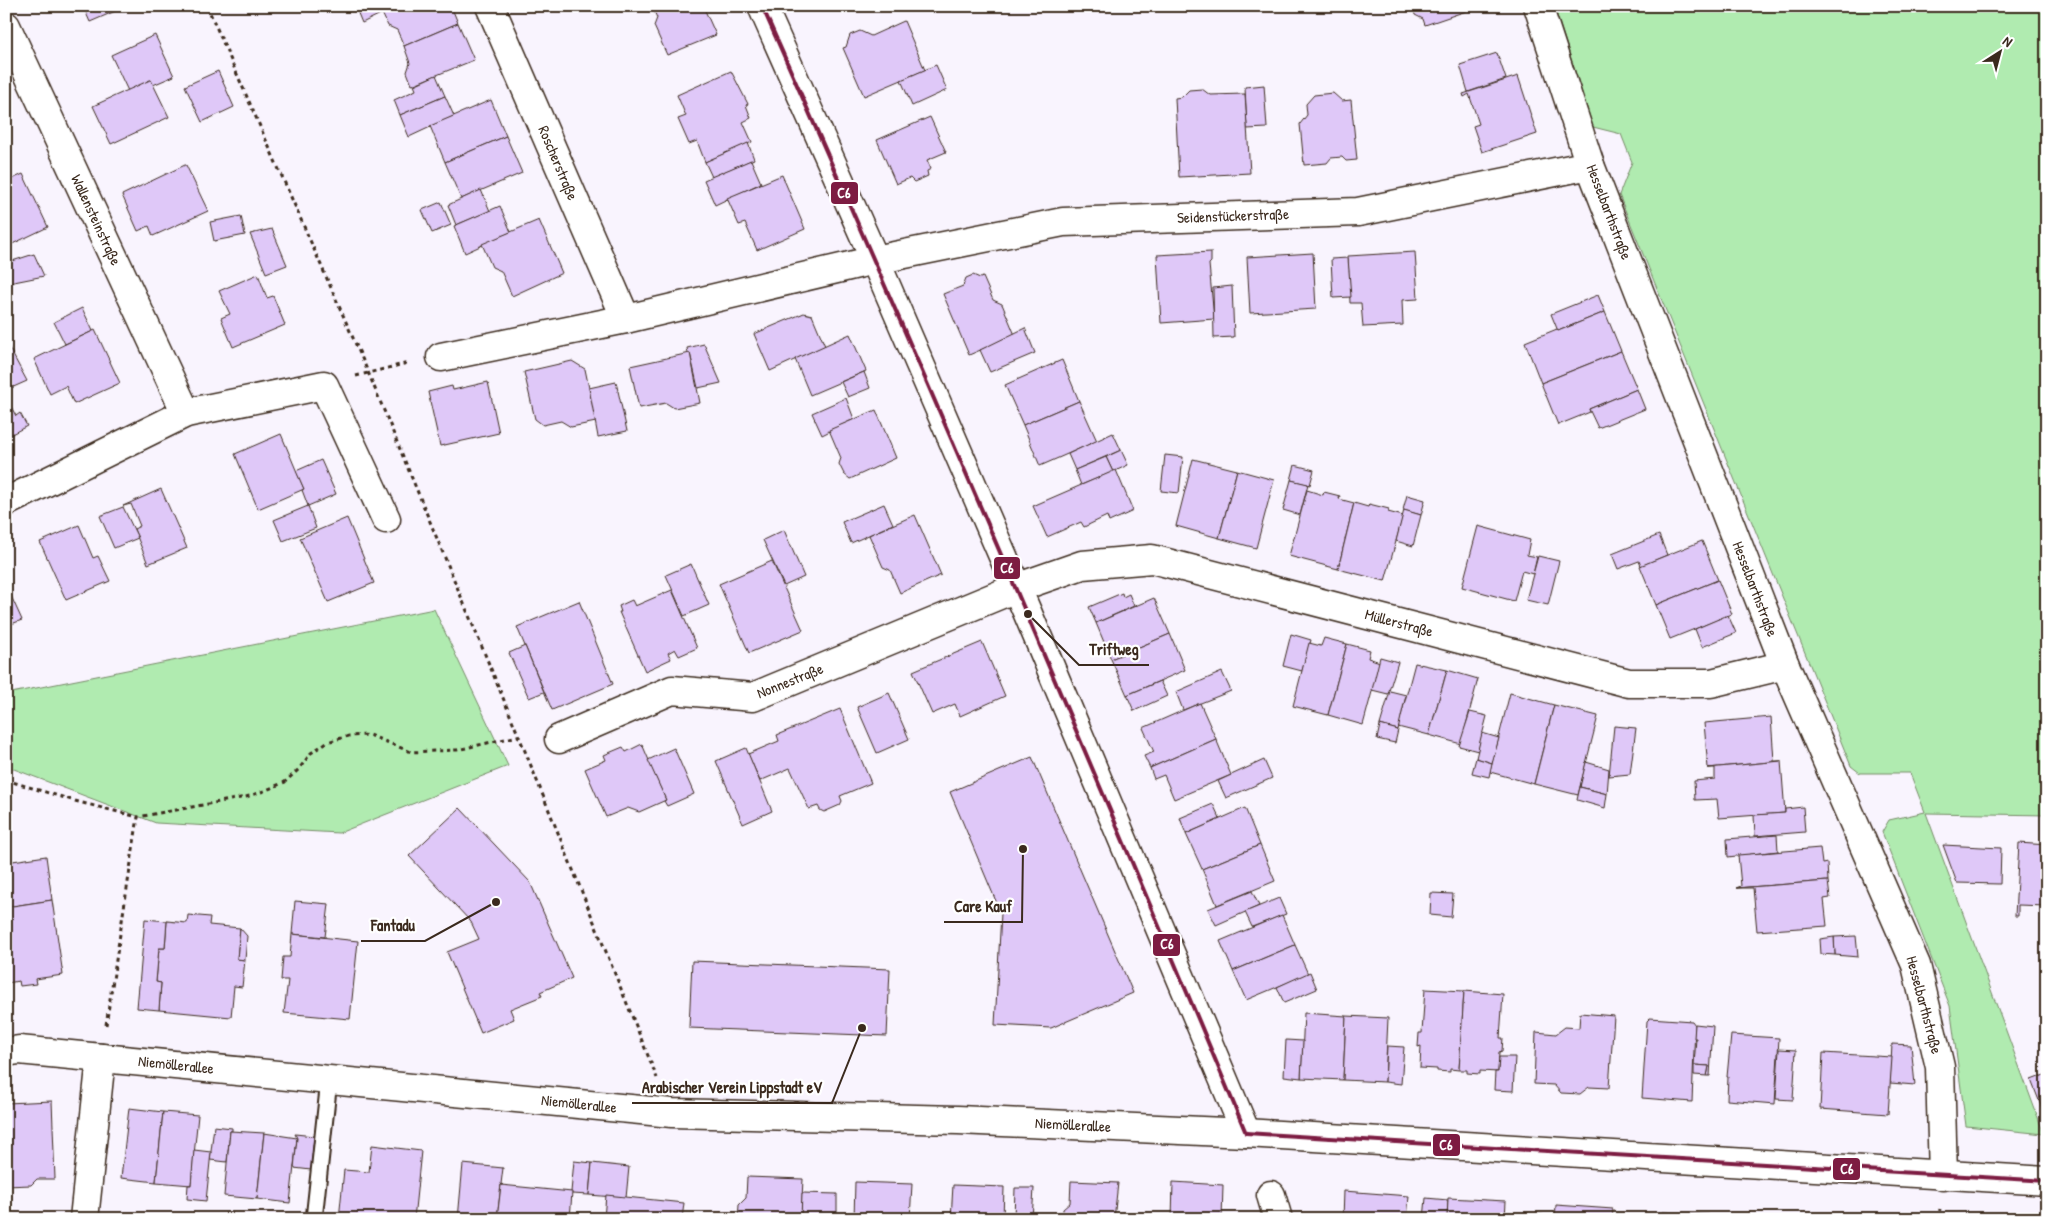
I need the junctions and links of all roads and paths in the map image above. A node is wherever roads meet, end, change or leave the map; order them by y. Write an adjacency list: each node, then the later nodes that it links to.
1 (207, 6): 10 (path)
2 (490, 6): 8 (street, Roscherstraße)
3 (762, 6): 7 (street)
4 (1538, 6): 6 (street, Hesselbarthstraße)
5 (6, 26): 12 (street, Wallensteinstraße)
6 (1590, 165): 7 (street, Seidenstückerstraße); 16 (street, Hesselbarthstraße)
7 (875, 260): 8 (street); 15 (street)
8 (626, 319): 9 (street)
9 (441, 357): 10 (path)
10 (368, 372): 11 (path); 17 (path)
11 (324, 385): 12 (street); 14 (street)
12 (186, 413): 13 (street)
13 (6, 502)
14 (386, 519)
15 (1016, 588): 16 (street, Müllerstraße); 18 (street, Nonnestraße); 25 (street)
16 (1785, 665): 26 (street, Hesselbarthstraße)
17 (518, 736): 20 (path); 24 (path)
18 (559, 739)
19 (6, 780): 20 (path)
20 (138, 817): 22 (path)
21 (6, 1052): 22 (street, Niemöllerallee)
22 (101, 1058): 23 (street, Niemöllerallee); 28 (street)
23 (329, 1080): 24 (street, Niemöllerallee); 29 (lane)
24 (672, 1113): 25 (street, Niemöllerallee)
25 (1246, 1133): 26 (street, Niemöllerallee)
26 (1943, 1176): 27 (street, Niemöllerallee)
27 (2047, 1181)
28 (84, 1219)
29 (314, 1219)

